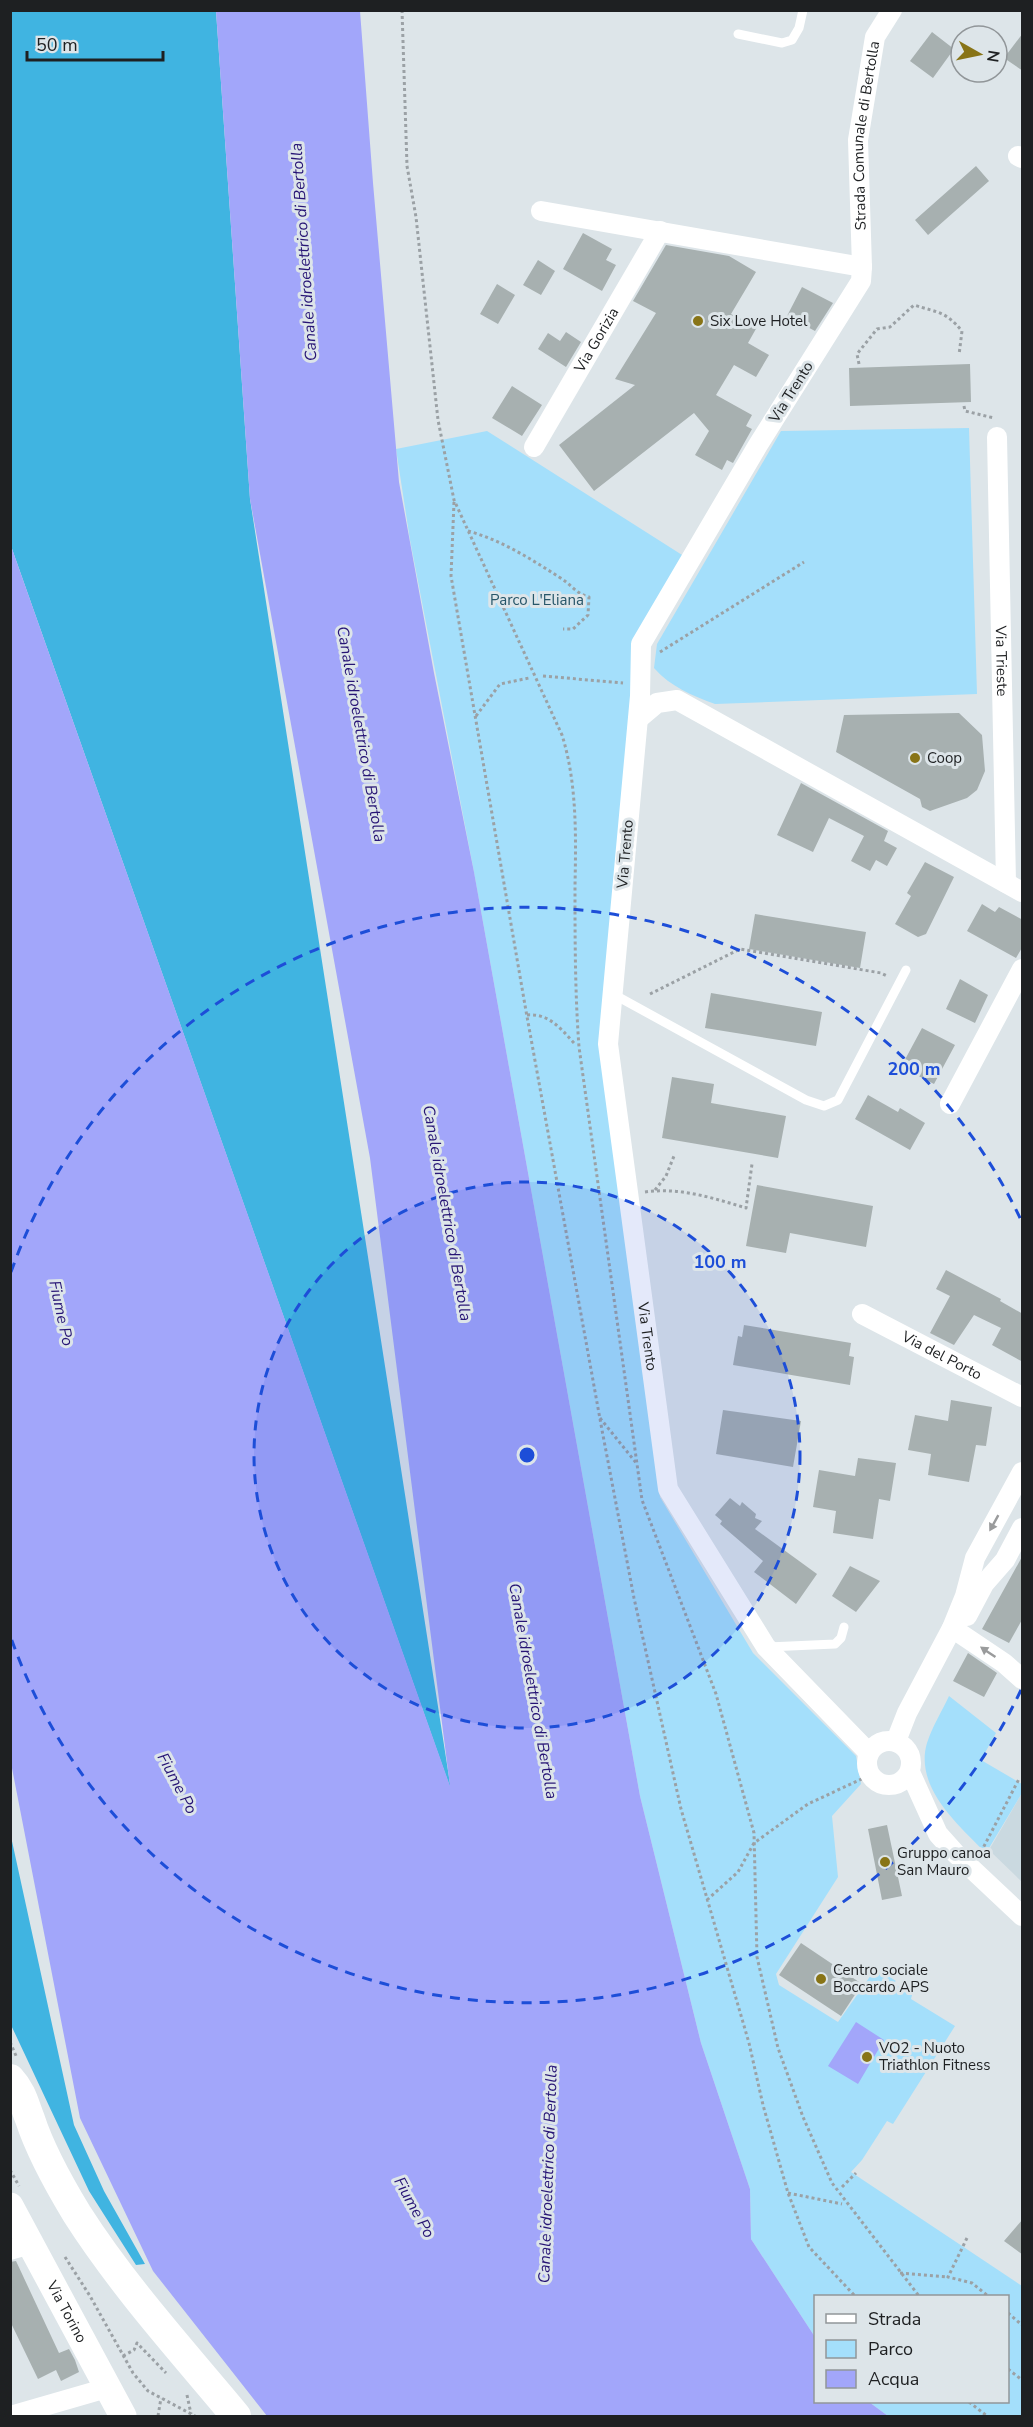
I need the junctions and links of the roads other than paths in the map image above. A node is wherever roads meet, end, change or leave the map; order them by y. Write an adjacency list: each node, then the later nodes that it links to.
1 (802, 10): 3 (lane)
2 (891, 10): 6 (street, Strada Comunale di Bertolla)
3 (738, 34)
4 (542, 211): 5 (street)
5 (660, 231): 6 (street); 8 (street, Via Gorizia)
6 (862, 267): 9 (street, Via Trento)
7 (999, 428): 10 (street, Via Trieste)
8 (534, 447)
9 (638, 719): 10 (street, Via Trieste); 13 (street, Via Trento)
10 (1014, 887)
11 (1023, 969): 14 (street)
12 (906, 970): 13 (lane)
13 (613, 994): 23 (street, Via Trento)
14 (950, 1104)
15 (862, 1314): 16 (street, Via del Porto)
16 (1023, 1397)
17 (1023, 1472): 19 (street, one-way to 19)
18 (1023, 1528): 20 (street)
19 (979, 1551): 20 (street); 22 (street)
20 (1000, 1566): 22 (street)
21 (844, 1627): 23 (lane)
22 (952, 1628): 24 (street, one-way to 22); 25 (street)
23 (766, 1647): 26 (street, Via Trento)
24 (1023, 1679)
25 (896, 1741): 26 (street); 27 (street)
26 (869, 1754): 27 (street)
27 (910, 1772): 28 (street)
28 (1023, 1916)
29 (10, 2079): 30 (main road)
30 (20, 2113): 36 (main road)
31 (17, 2200): 32 (street, Via Torino)
32 (21, 2247): 33 (street, Via Torino)
33 (107, 2388): 34 (street); 35 (street, Via Torino)
34 (10, 2416)
35 (123, 2416)
36 (236, 2416)

